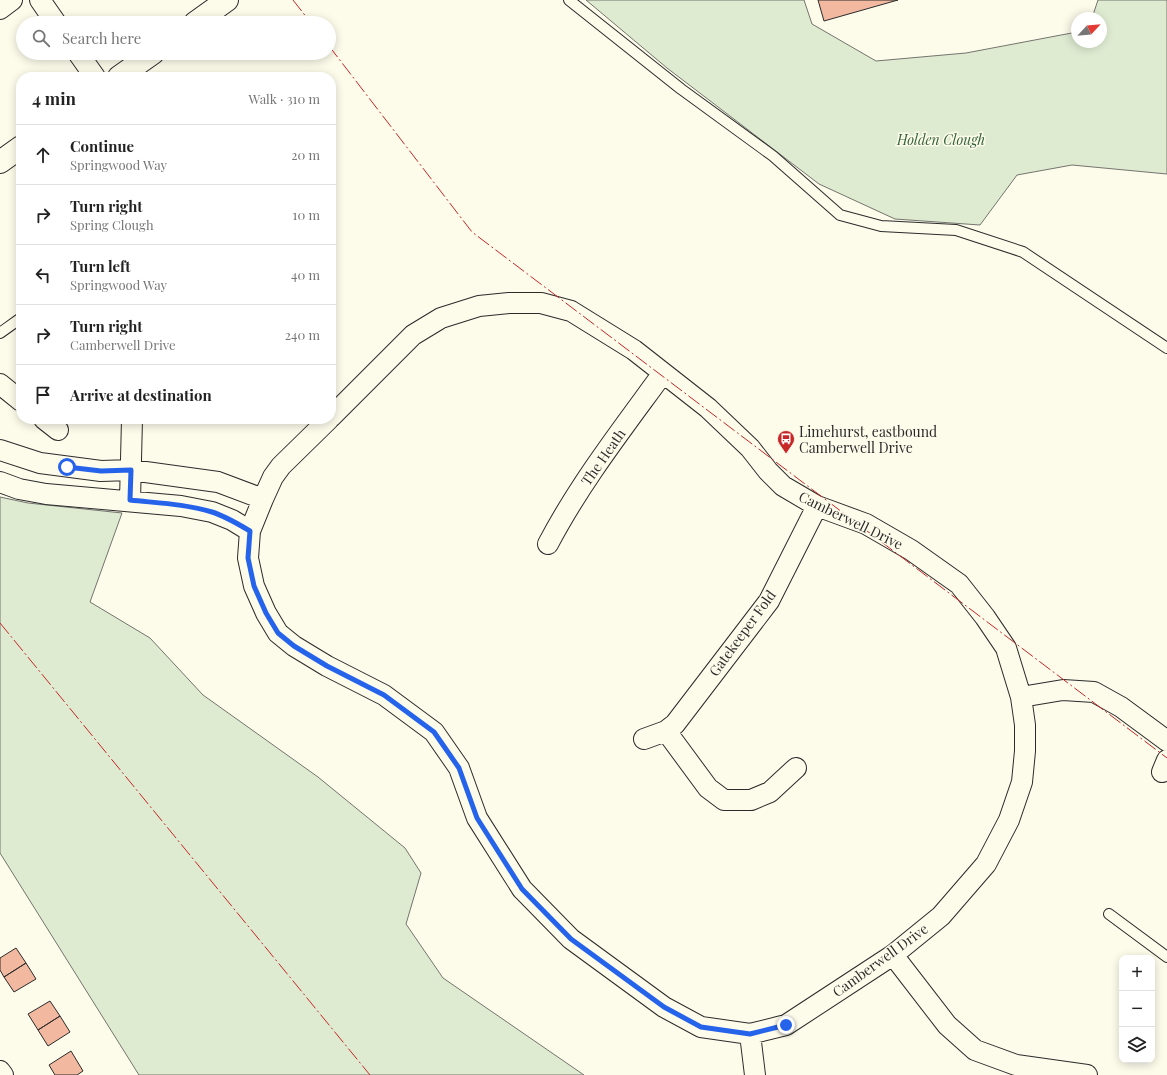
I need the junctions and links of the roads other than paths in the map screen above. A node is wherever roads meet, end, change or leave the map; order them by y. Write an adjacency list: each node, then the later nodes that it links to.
1 (12, 0): 5 (street)
2 (40, 0): 6 (street)
3 (227, 0): 7 (highway)
4 (569, 0): 16 (lane)
5 (0, 9)
6 (51, 16)
7 (205, 16)
8 (83, 60): 10 (street)
9 (143, 60): 11 (highway)
10 (91, 72)
11 (126, 72)
12 (16, 151): 13 (highway)
13 (0, 162)
14 (16, 322): 15 (lane)
15 (0, 333)
16 (1167, 348)
17 (663, 373): 20 (street, Camberwell Drive); 28 (street, Camberwell Drive); 30 (street, The Heath)
18 (0, 384): 19 (street)
19 (16, 396)
20 (336, 412)
21 (132, 424): 24 (street)
22 (324, 424): 26 (street, Camberwell Drive)
23 (0, 450): 24 (street)
24 (131, 470): 26 (street); 27 (street)
25 (0, 482): 27 (street)
26 (262, 499): 29 (street, Camberwell Drive)
27 (130, 500): 29 (street)
28 (817, 506): 31 (street, Camberwell Drive); 32 (street, Gatekeeper Fold)
29 (250, 531): 39 (street, Camberwell Drive)
30 (548, 544)
31 (1020, 697): 34 (street); 37 (street, Camberwell Drive)
32 (666, 731): 33 (street, Gatekeeper Fold); 35 (street)
33 (644, 739)
34 (1167, 741)
35 (796, 768)
36 (1109, 914): 38 (lane)
37 (893, 955): 39 (street, Camberwell Drive); 40 (street)
38 (1167, 957)
39 (750, 1034): 43 (street)
40 (1015, 1070): 44 (street)
41 (0, 1071): 42 (street)
42 (3, 1075)
43 (755, 1075)
44 (1087, 1075)

